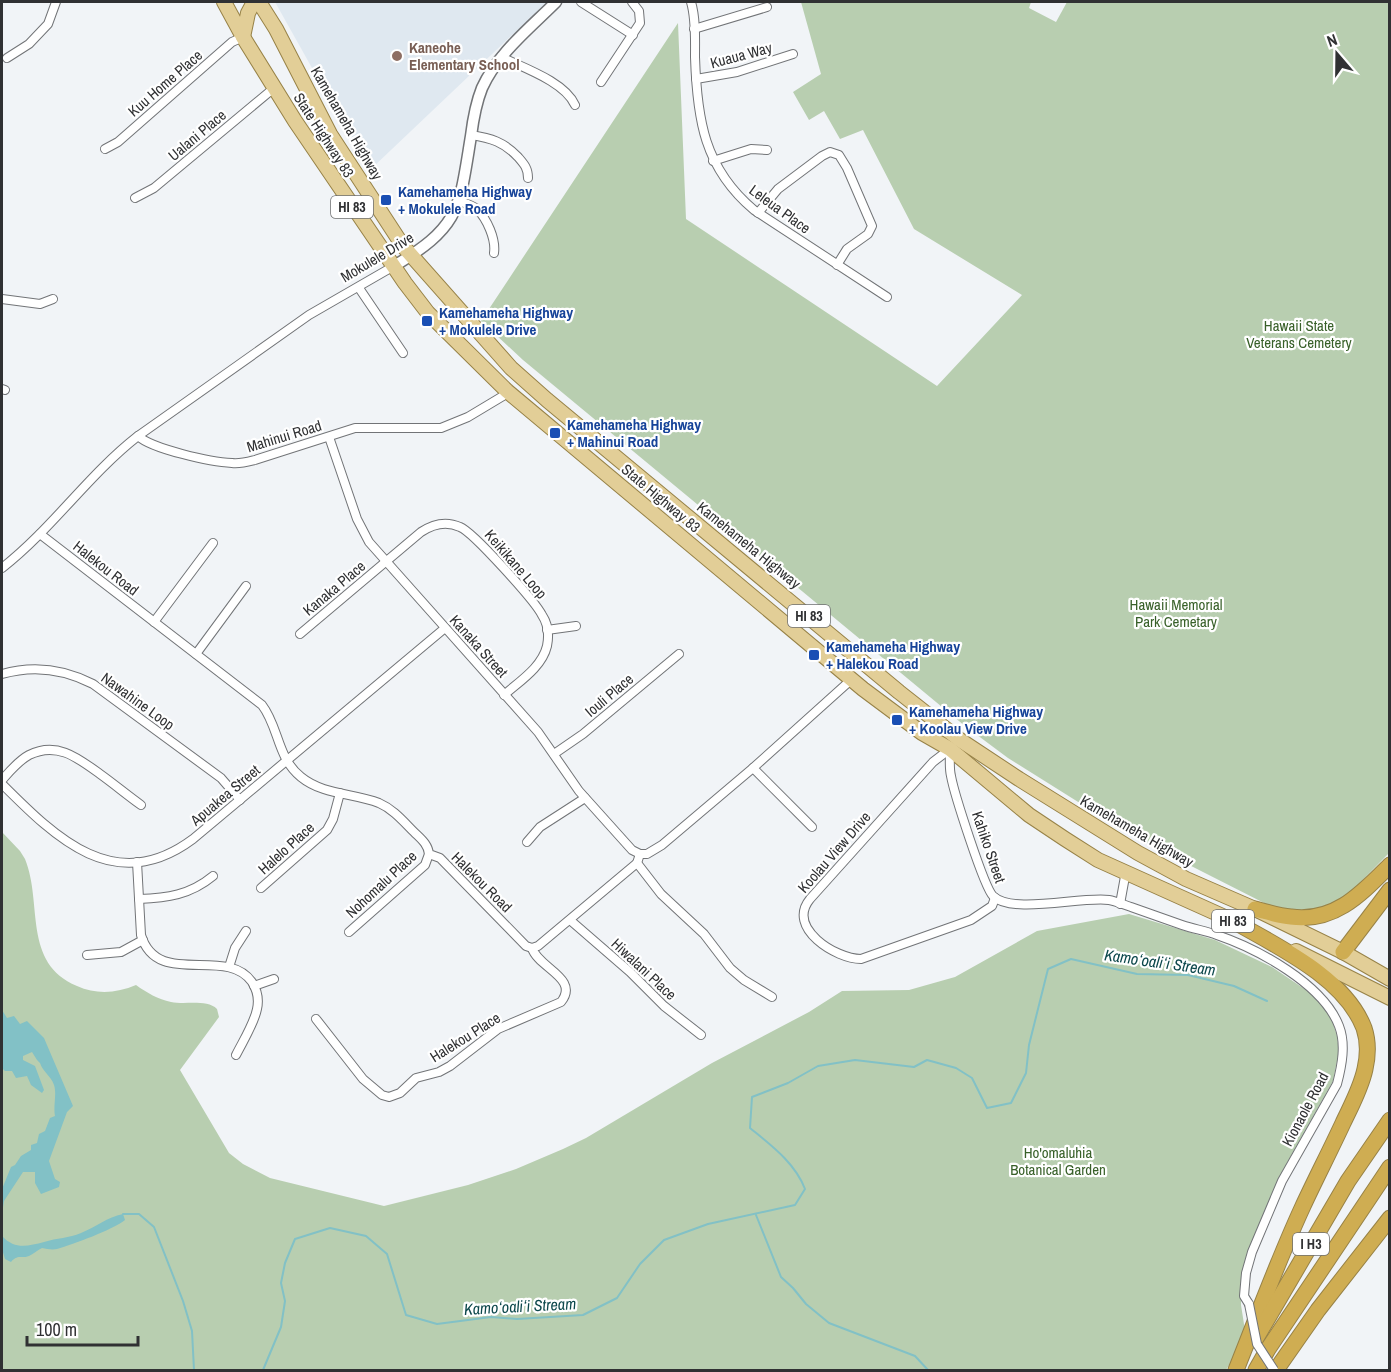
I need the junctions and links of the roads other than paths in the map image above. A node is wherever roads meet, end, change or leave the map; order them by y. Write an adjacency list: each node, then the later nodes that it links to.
1 (56, 2): 14 (street)
2 (224, 2): 11 (main road, State Highway 83 / HI 83)
3 (257, 2): 11 (main road); 28 (main road, Kamehameha Highway / HI 83)
4 (556, 2): 13 (street, Mokulele Drive)
5 (581, 2): 10 (street)
6 (632, 2): 10 (street)
7 (691, 2): 9 (street, Leleua Place)
8 (767, 7): 9 (street)
9 (694, 28): 15 (street, Leleua Place)
10 (633, 35): 16 (street)
11 (243, 37): 17 (main road, State Highway 83 / HI 83); 20 (street, Kuu Home Place)
12 (793, 54): 15 (street, Kuaua Way)
13 (501, 57): 18 (street); 19 (street, Mokulele Drive)
14 (7, 58)
15 (696, 78): 22 (street, Leleua Place)
16 (601, 82)
17 (274, 88): 24 (street, Ualani Place); 30 (main road, State Highway 83 / HI 83)
18 (575, 105)
19 (471, 135): 23 (street); 25 (street, Mokulele Drive)
20 (105, 149)
21 (766, 150): 22 (street)
22 (713, 161): 26 (street, Leleua Place)
23 (528, 178)
24 (135, 198)
25 (459, 201): 27 (street); 28 (street, Mokulele Drive)
26 (758, 213): 29 (street, Leleua Place); 29 (street)
27 (494, 253)
28 (411, 255): 30 (street, Mokulele Drive); 36 (main road, Kamehameha Highway / HI 83)
29 (837, 265): 32 (street, Leleua Place)
30 (394, 266): 31 (street, Mokulele Drive); 37 (main road, State Highway 83 / HI 83)
31 (359, 288): 35 (street); 38 (street, Mokulele Drive)
32 (887, 297)
33 (2, 299): 34 (street)
34 (53, 299)
35 (404, 353)
36 (526, 380): 37 (main road); 44 (main road, Kamehameha Highway / HI 83)
37 (507, 391): 39 (street, Mahinui Road); 45 (main road, State Highway 83 / HI 83)
38 (138, 436): 39 (street, Mahinui Road); 40 (street)
39 (329, 437): 42 (street, Kanaka Street)
40 (40, 534): 43 (street); 47 (street, Halekou Road)
41 (213, 543): 47 (street)
42 (386, 562): 49 (street, Kanaka Street); 50 (street, Keikikane Loop); 51 (street, Kanaka Place)
43 (3, 564)
44 (751, 569): 45 (main road); 54 (main road, Kamehameha Highway / HI 83)
45 (738, 584): 56 (main road, State Highway 83 / HI 83)
46 (246, 586): 52 (street)
47 (154, 622): 52 (street, Halekou Road)
48 (576, 626): 50 (street)
49 (445, 628): 57 (street, Kanaka Street); 60 (street, Apuakea Street)
50 (548, 630): 57 (street)
51 (300, 634)
52 (196, 654): 60 (street, Halekou Road)
53 (679, 654): 59 (street, Iouli Place)
54 (866, 663): 56 (main road); 58 (main road, Kamehameha Highway / HI 83)
55 (2, 674): 65 (street, Nawahine Loop)
56 (852, 679): 58 (main road, State Highway 83 / HI 83); 61 (street)
57 (504, 694): 59 (street, Kanaka Street)
58 (955, 744): 69 (main road, Kamehameha Highway / HI 83); 74 (main road, Kamehameha Highway / HI 83); 78 (street, Kahiko Street); 78 (street, Koolau View Drive)
59 (554, 754): 64 (street, Kanaka Street)
60 (286, 761): 63 (street, Halekou Road); 65 (street, Apuakea Street)
61 (753, 768): 67 (street); 71 (street)
62 (2, 782): 66 (street); 72 (street, Apuakea Street)
63 (340, 793): 70 (street, Halekou Road); 76 (street, Halelo Place)
64 (585, 798): 68 (street); 71 (street, Kanaka Street)
65 (240, 800): 72 (street, Apuakea Street)
66 (141, 805)
67 (812, 827)
68 (527, 842)
69 (1138, 853): 74 (main road); 81 (main road, Kamehameha Highway / HI 83)
70 (429, 854): 85 (street, Nohomalu Place); 87 (street, Halekou Road)
71 (639, 859): 83 (street); 95 (street, Kanaka Street)
72 (136, 862): 79 (street)
73 (1389, 865): 81 (highway)
74 (1126, 871): 80 (street); 82 (main road, Kamehameha Highway / HI 83)
75 (213, 876): 79 (street)
76 (261, 888)
77 (1389, 890): 88 (highway)
78 (995, 898): 80 (street, Kahiko Street)
79 (139, 899): 86 (street)
80 (1119, 904): 105 (street, Kionaole Road, bridge)
81 (1255, 909): 88 (main road, Kamehameha Highway / HI 83)
82 (1228, 918): 91 (main road, Kamehameha Highway / HI 83); 103 (highway)
83 (570, 920): 87 (street); 98 (street, Hiwalani Place)
84 (246, 931): 90 (street)
85 (349, 932)
86 (143, 940): 89 (street); 90 (street)
87 (532, 948): 97 (street, Halekou Place)
88 (1343, 952): 91 (main road); 93 (main road, Kamehameha Highway / HI 83)
89 (87, 955)
90 (229, 967): 94 (street)
91 (1339, 972): 96 (main road, Kamehameha Highway / HI 83)
92 (274, 979): 94 (street)
93 (1389, 979)
94 (254, 986): 99 (street)
95 (772, 997)
96 (1389, 998)
97 (316, 1019)
98 (701, 1035)
99 (236, 1055)
100 (1389, 1120): 103 (highway, I H3)
101 (1389, 1167): 104 (highway, I H3)
102 (1389, 1218): 105 (highway)
103 (1237, 1371)
104 (1256, 1371)
105 (1275, 1371)

